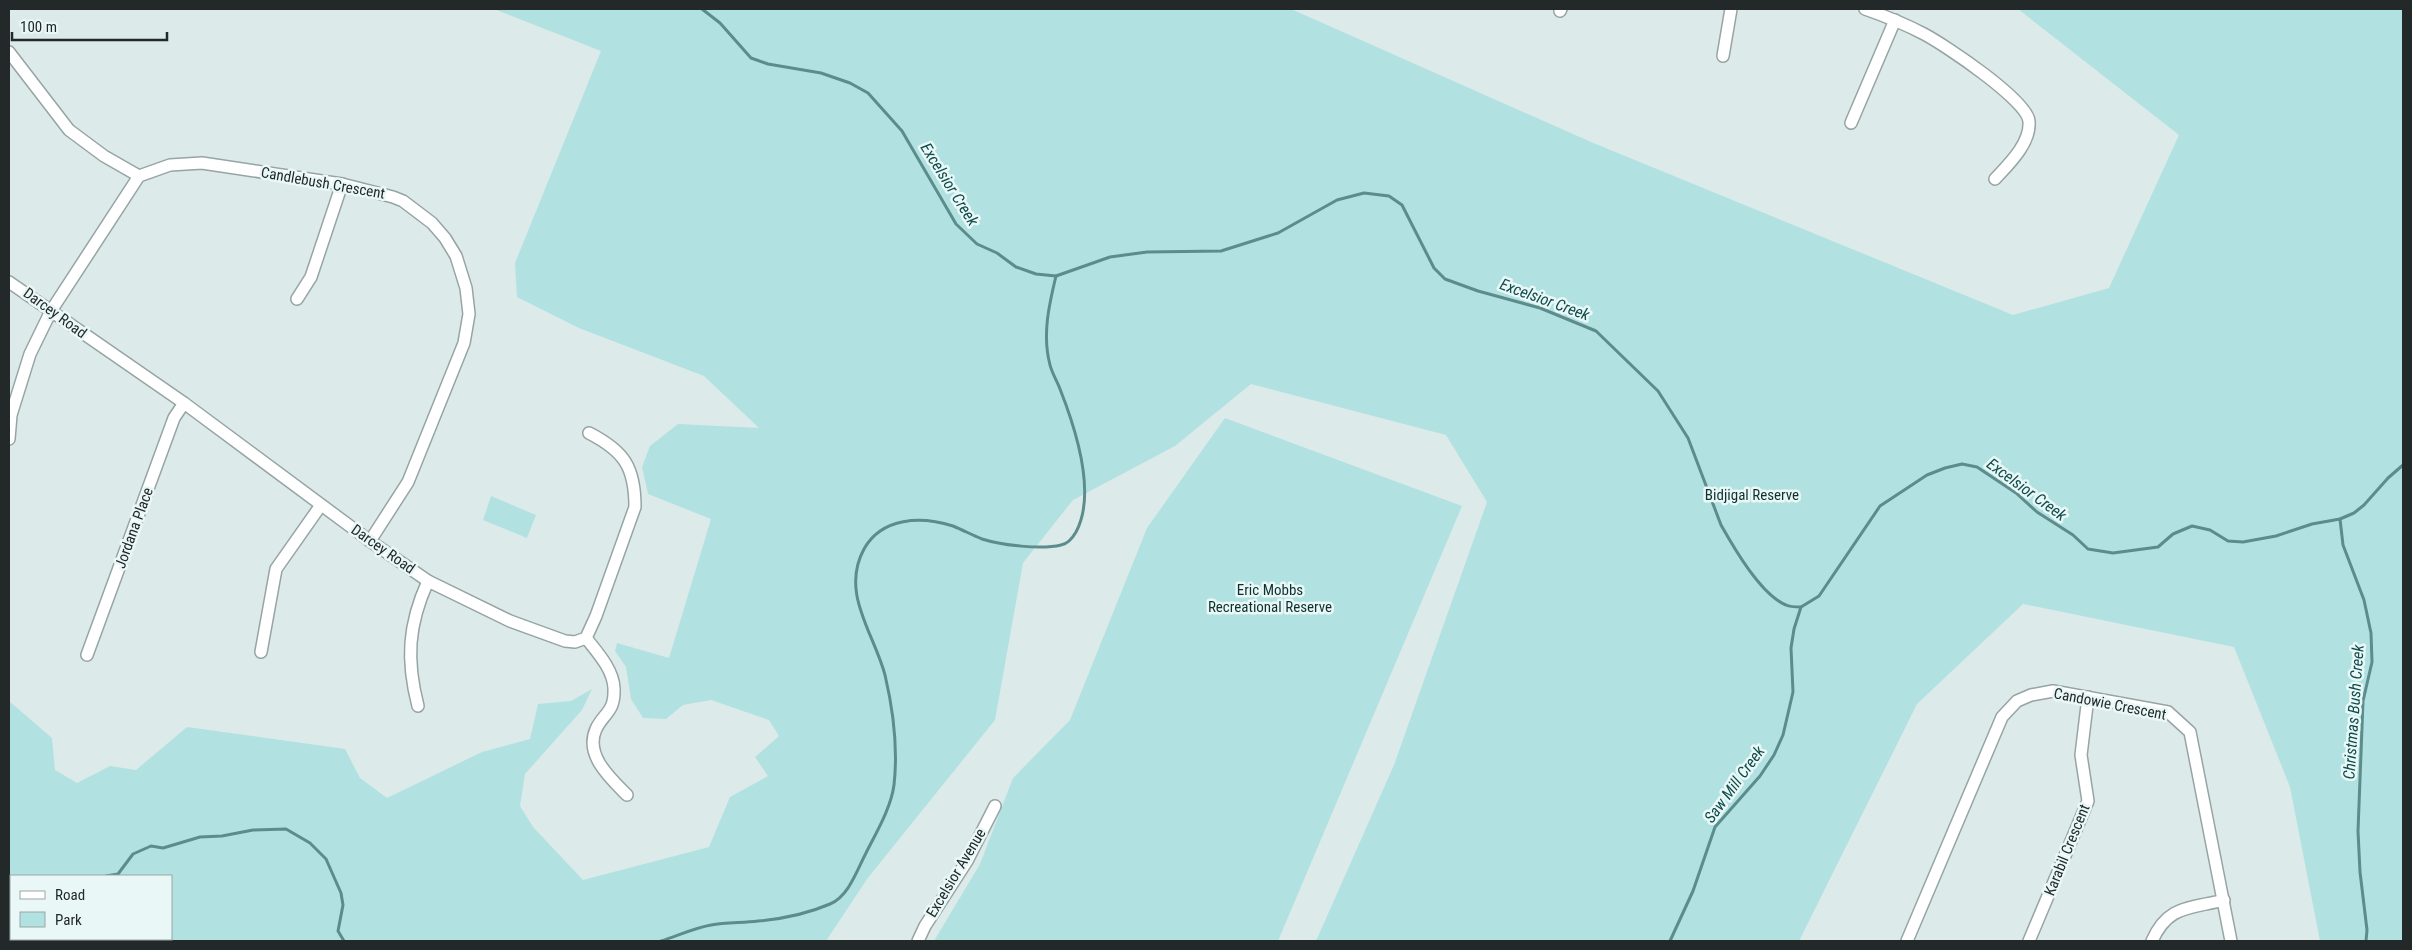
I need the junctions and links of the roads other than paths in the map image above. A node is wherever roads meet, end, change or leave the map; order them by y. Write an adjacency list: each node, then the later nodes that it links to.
1 (1731, 9): 5 (street)
2 (1864, 9): 3 (street)
3 (1895, 20): 6 (street); 8 (street)
4 (9, 52): 7 (street)
5 (1723, 56)
6 (1851, 122)
7 (139, 176): 9 (street, Candlebush Crescent); 12 (street)
8 (1995, 179)
9 (342, 184): 11 (street); 17 (street, Candlebush Crescent)
10 (9, 282): 12 (street, Darcey Road)
11 (297, 299)
12 (51, 311): 13 (street, Darcey Road); 15 (street)
13 (184, 403): 16 (street, Darcey Road); 21 (street, Jordana Place)
14 (589, 432): 19 (street)
15 (9, 439)
16 (321, 505): 17 (street, Darcey Road); 20 (street)
17 (370, 541): 18 (street, Darcey Road)
18 (428, 581): 19 (street, Darcey Road); 23 (street)
19 (586, 638): 24 (street)
20 (261, 652)
21 (87, 655)
22 (2088, 697): 26 (street, Candowie Crescent); 28 (street, Candowie Crescent); 29 (street, Karabil Crescent)
23 (418, 706)
24 (627, 795)
25 (995, 806): 27 (street, Excelsior Avenue)
26 (2224, 900): 30 (street); 31 (street, Candowie Crescent)
27 (918, 941)
28 (1907, 941)
29 (2029, 941)
30 (2152, 941)
31 (2231, 941)

